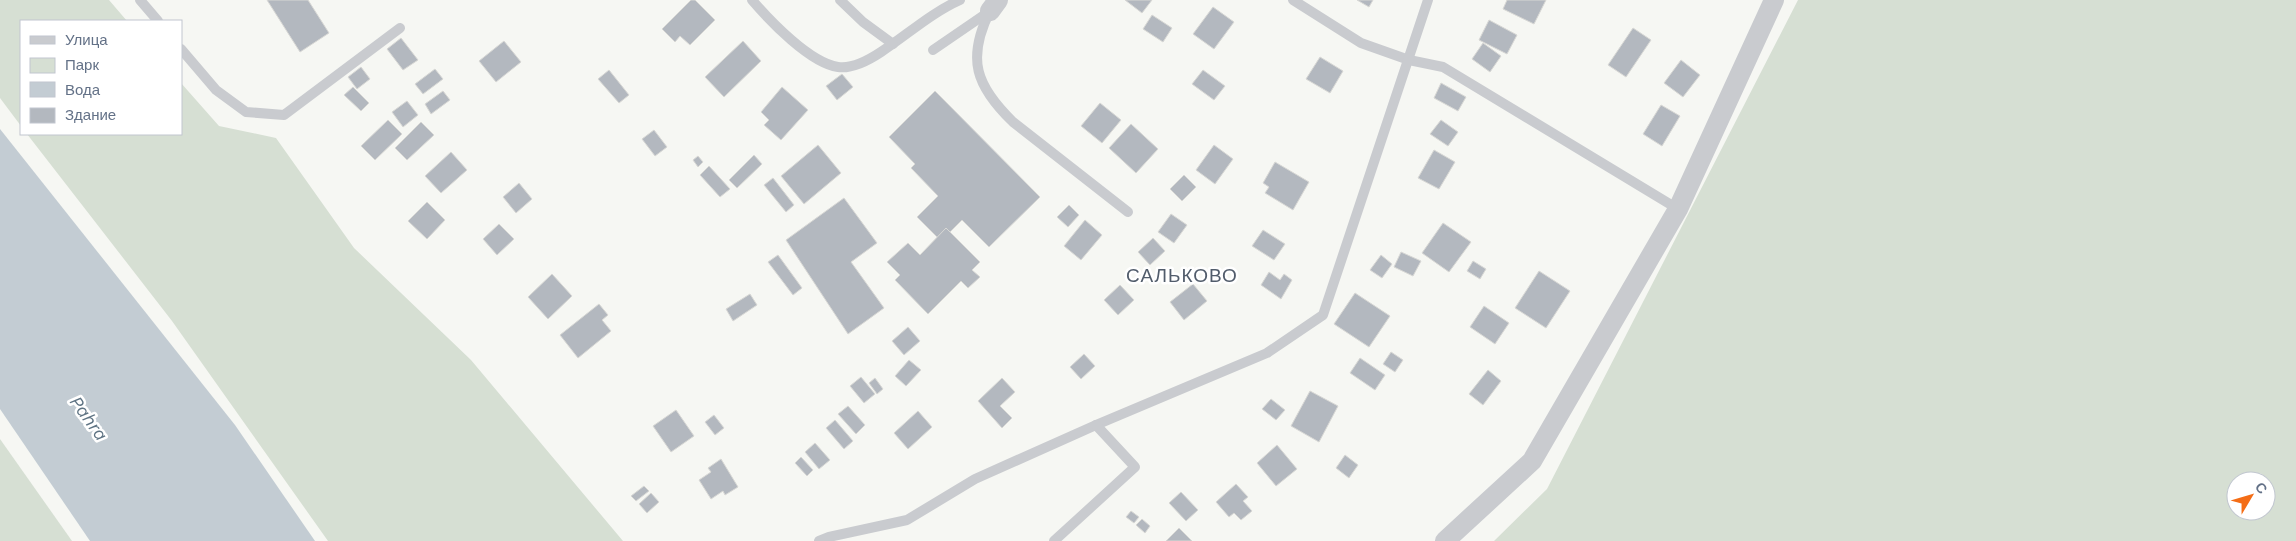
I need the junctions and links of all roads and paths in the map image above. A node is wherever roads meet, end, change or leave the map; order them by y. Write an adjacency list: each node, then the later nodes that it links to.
1 (140, 0): 9 (lane)
2 (752, 0): 11 (lane)
3 (840, 0): 11 (lane)
4 (960, 0): 11 (lane)
5 (1293, 0): 14 (lane)
6 (1428, 0): 14 (lane)
7 (1774, 0): 15 (street)
8 (994, 6): 13 (lane); 16 (lane)
9 (157, 20)
10 (400, 28): 12 (lane)
11 (893, 44)
12 (182, 50)
13 (933, 50)
14 (1409, 60): 15 (lane); 17 (lane)
15 (1678, 209): 20 (street)
16 (1128, 212)
17 (1096, 425): 18 (lane); 19 (lane)
18 (819, 541)
19 (1054, 541)
20 (1445, 541)

